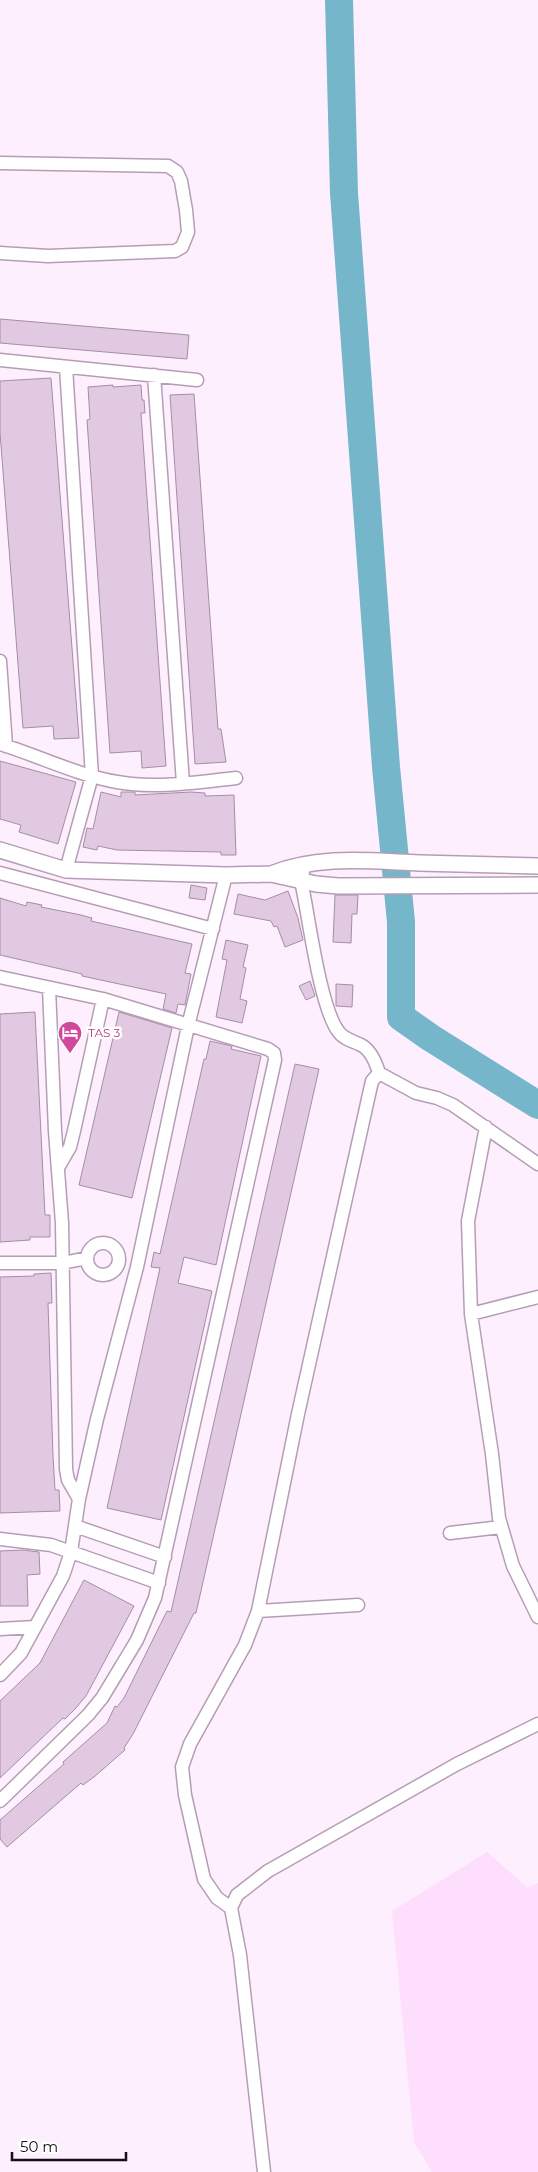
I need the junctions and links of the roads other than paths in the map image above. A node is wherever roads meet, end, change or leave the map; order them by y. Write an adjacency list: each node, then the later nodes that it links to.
1 (0, 163): 2 (street)
2 (0, 253)
3 (0, 360): 4 (street)
4 (66, 367): 5 (street); 9 (street)
5 (154, 375): 6 (street); 11 (street)
6 (196, 380)
7 (0, 661): 8 (street)
8 (3, 745): 9 (street)
9 (92, 776): 11 (street); 15 (street)
10 (236, 778): 11 (street)
11 (183, 783)
12 (0, 850): 15 (street)
13 (305, 863): 14 (street); 17 (street); 19 (street)
14 (538, 866)
15 (66, 870): 18 (street)
16 (0, 873): 21 (street)
17 (271, 874): 18 (street); 19 (street)
18 (226, 876): 21 (street)
19 (301, 880): 20 (street); 26 (street)
20 (538, 884)
21 (214, 924): 25 (street)
22 (0, 977): 23 (street)
23 (49, 988): 24 (street); 29 (street)
24 (103, 999): 25 (street); 29 (street)
25 (188, 1026): 34 (street); 43 (street)
26 (378, 1071): 27 (street); 46 (street)
27 (486, 1127): 28 (street); 36 (street)
28 (538, 1164)
29 (59, 1166): 33 (street)
30 (87, 1258): 31 (street); 31 (street); 33 (street)
31 (119, 1261): 34 (street)
32 (0, 1263): 33 (street)
33 (63, 1263): 37 (street)
34 (137, 1267): 37 (street)
35 (538, 1297): 36 (street)
36 (470, 1314): 39 (street)
37 (78, 1499): 38 (street)
38 (75, 1526): 42 (street); 43 (street)
39 (501, 1528): 40 (street); 47 (street)
40 (450, 1533)
41 (0, 1539): 42 (street)
42 (72, 1552): 44 (street); 48 (street)
43 (165, 1557): 44 (street)
44 (159, 1583): 52 (street)
45 (358, 1605): 46 (street)
46 (258, 1611): 53 (street)
47 (538, 1617)
48 (36, 1627): 49 (street); 50 (street)
49 (0, 1629)
50 (0, 1675)
51 (538, 1724): 53 (street)
52 (0, 1800)
53 (231, 1908): 54 (street)
54 (264, 2172)

